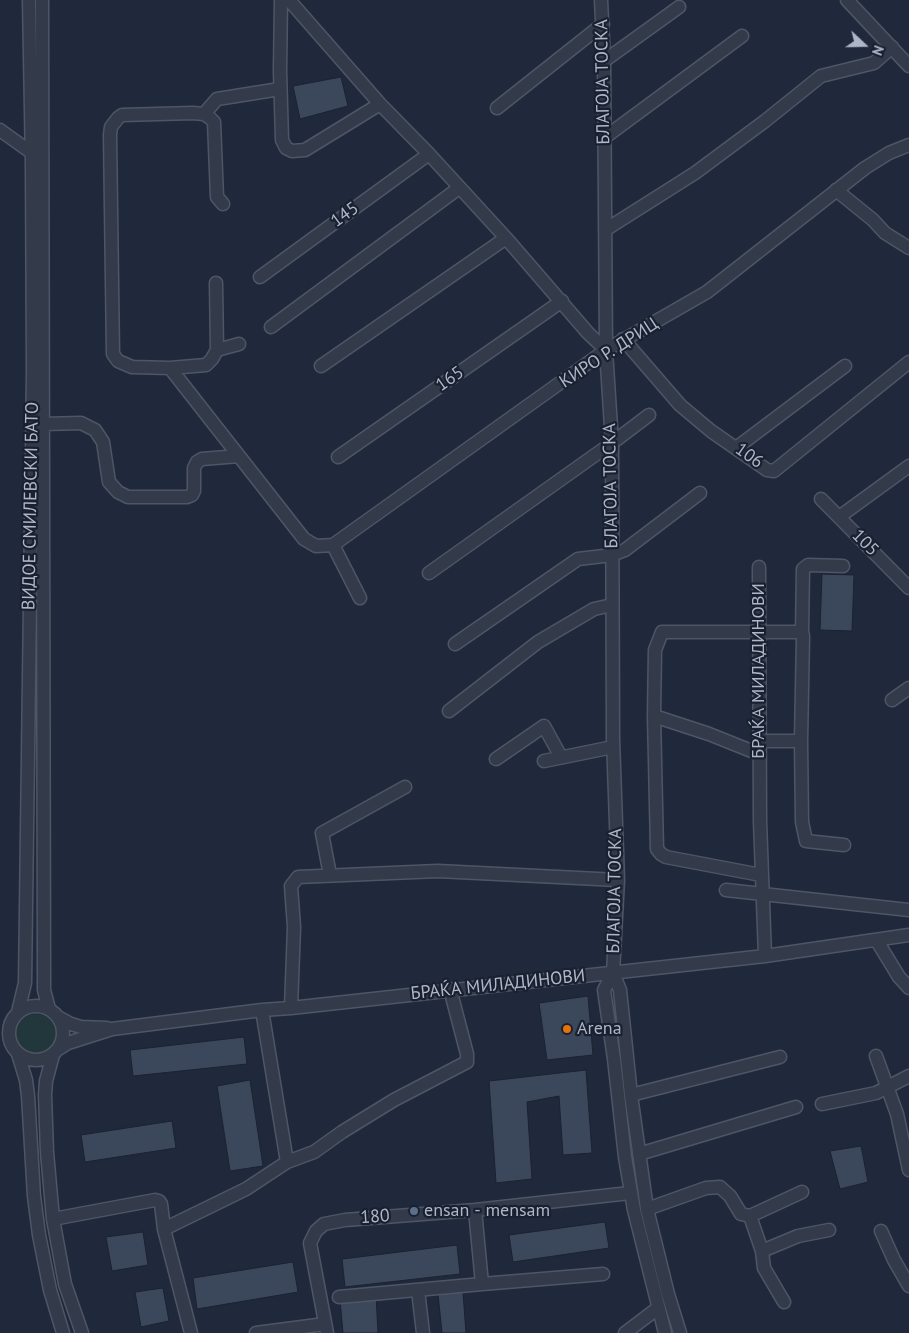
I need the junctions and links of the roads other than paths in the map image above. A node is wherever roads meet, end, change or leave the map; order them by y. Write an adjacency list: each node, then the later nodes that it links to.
1 (29, 0): 20 (street, ВИДОЕ СМИЛЕВСКИ БАТО)
2 (42, 0): 41 (street, ВИДОЕ СМИЛЕВСКИ БАТО)
3 (281, 0): 13 (street)
4 (290, 0): 14 (street)
5 (602, 0): 8 (street, БЛАГОЈА ТОСКА)
6 (847, 0): 10 (street)
7 (679, 7): 11 (street)
8 (603, 24): 11 (street, БЛАГОЈА ТОСКА); 15 (street)
9 (742, 36): 18 (street)
10 (892, 47): 12 (street); 25 (street)
11 (604, 61): 18 (street, БЛАГОЈА ТОСКА)
12 (909, 66)
13 (280, 89): 14 (street); 16 (street)
14 (380, 104): 21 (street)
15 (497, 108)
16 (204, 114): 24 (street); 39 (street)
17 (0, 130): 20 (street)
18 (604, 138): 25 (street, БЛАГОЈА ТОСКА)
19 (909, 145): 23 (street, КИРО Р. ДРИЦ)
20 (32, 153): 88 (street, ВИДОЕ СМИЛЕВСКИ БАТО)
21 (429, 154): 22 (street); 28 (street, 145)
22 (458, 188): 26 (street); 31 (street)
23 (836, 190): 27 (street); 32 (street, КИРО Р. ДРИЦ)
24 (223, 204)
25 (605, 230): 35 (street, БЛАГОЈА ТОСКА)
26 (506, 238): 30 (street); 37 (street)
27 (909, 248)
28 (260, 277)
29 (216, 283): 34 (street)
30 (562, 301): 35 (street); 45 (street, 165)
31 (271, 327)
32 (623, 339): 35 (street, КИРО Р. ДРИЦ); 43 (street, 106)
33 (239, 344): 34 (street)
34 (217, 350): 39 (street)
35 (606, 350): 42 (street, БЛАГОЈА ТОСКА); 50 (street, КИРО Р. ДРИЦ)
36 (909, 362): 43 (street, 106)
37 (321, 366)
38 (845, 366): 43 (street)
39 (170, 368): 44 (street)
40 (649, 414): 42 (street)
41 (43, 424): 44 (street); 87 (street, ВИДОЕ СМИЛЕВСКИ БАТО)
42 (612, 443): 51 (street, БЛАГОЈА ТОСКА); 54 (street)
43 (736, 448)
44 (239, 456): 50 (street)
45 (338, 457)
46 (909, 466): 49 (street)
47 (700, 494): 51 (street)
48 (821, 499): 49 (street, 105)
49 (839, 517): 55 (street, 105)
50 (334, 545): 56 (street)
51 (612, 555): 57 (street, БЛАГОЈА ТОСКА); 60 (street)
52 (843, 566): 59 (street)
53 (759, 567): 58 (street, БРАЌА МИЛАДИНОВИ)
54 (429, 573)
55 (909, 588)
56 (360, 598)
57 (612, 605): 63 (street); 66 (street, БЛАГОЈА ТОСКА)
58 (760, 631): 59 (street); 64 (street); 67 (street, БРАЌА МИЛАДИНОВИ)
59 (802, 632): 65 (street)
60 (455, 644)
61 (909, 688): 62 (street)
62 (892, 700)
63 (449, 711)
64 (654, 716): 67 (street); 73 (street)
65 (801, 742): 67 (street); 72 (street)
66 (613, 747): 68 (street); 75 (street, БЛАГОЈА ТОСКА)
67 (760, 747): 73 (street, БРАЌА МИЛАДИНОВИ)
68 (561, 758): 69 (street); 70 (street)
69 (496, 759)
70 (544, 761)
71 (404, 787): 74 (street)
72 (844, 845)
73 (761, 874): 77 (street, БРАЌА МИЛАДИНОВИ)
74 (330, 875): 75 (street); 85 (street)
75 (618, 880): 82 (street, БЛАГОЈА ТОСКА)
76 (726, 890): 77 (street)
77 (761, 893): 78 (street); 81 (street, БРАЌА МИЛАДИНОВИ)
78 (909, 910)
79 (909, 935): 80 (street, БРАЌА МИЛАДИНОВИ)
80 (877, 941): 81 (street, БРАЌА МИЛАДИНОВИ); 83 (street)
81 (765, 956): 82 (street, БРАЌА МИЛАДИНОВИ)
82 (614, 973): 84 (street, БРАЌА МИЛАДИНОВИ); 98 (street, БЛАГОЈА ТОСКА); 105 (street, БЛАГОЈА ТОСКА)
83 (909, 988)
84 (450, 989): 85 (street, БРАЌА МИЛАДИНОВИ); 102 (street)
85 (291, 1008): 86 (street, БРАЌА МИЛАДИНОВИ)
86 (262, 1010): 90 (street, БРАЌА МИЛАДИНОВИ); 102 (street)
87 (54, 1013): 88 (street); 90 (street); 93 (street)
88 (16, 1014): 89 (street); 92 (street)
89 (0, 1029)
90 (112, 1029): 93 (street)
91 (0, 1047): 92 (street)
92 (16, 1052): 93 (street); 122 (street)
93 (55, 1053): 109 (street)
94 (876, 1056): 97 (street)
95 (780, 1058): 98 (street)
96 (909, 1076): 97 (street)
97 (887, 1087): 99 (street); 103 (street)
98 (631, 1095): 101 (street, БЛАГОЈА ТОСКА)
99 (822, 1104)
100 (796, 1107): 101 (street)
101 (639, 1154): 106 (street, БЛАГОЈА ТОСКА)
102 (287, 1162): 110 (street)
103 (909, 1170)
104 (802, 1192): 108 (street)
105 (630, 1193): 107 (street, 180); 120 (street, БЛАГОЈА ТОСКА)
106 (647, 1209): 108 (street); 129 (street, БЛАГОЈА ТОСКА)
107 (475, 1210): 115 (street); 121 (street, 180)
108 (750, 1216): 113 (street)
109 (53, 1219): 110 (street); 123 (street)
110 (164, 1229): 124 (street)
111 (828, 1230): 113 (street)
112 (881, 1231): 116 (street)
113 (762, 1251): 119 (street)
114 (603, 1274): 115 (street)
115 (482, 1284): 117 (street)
116 (909, 1286)
117 (418, 1290): 118 (street); 126 (street)
118 (339, 1297)
119 (784, 1302)
120 (658, 1308): 127 (street); 128 (street, БЛАГОЈА ТОСКА)
121 (326, 1329): 125 (street)
122 (63, 1333)
123 (82, 1333)
124 (191, 1333)
125 (256, 1333)
126 (422, 1333)
127 (625, 1333)
128 (665, 1333)
129 (680, 1333)

